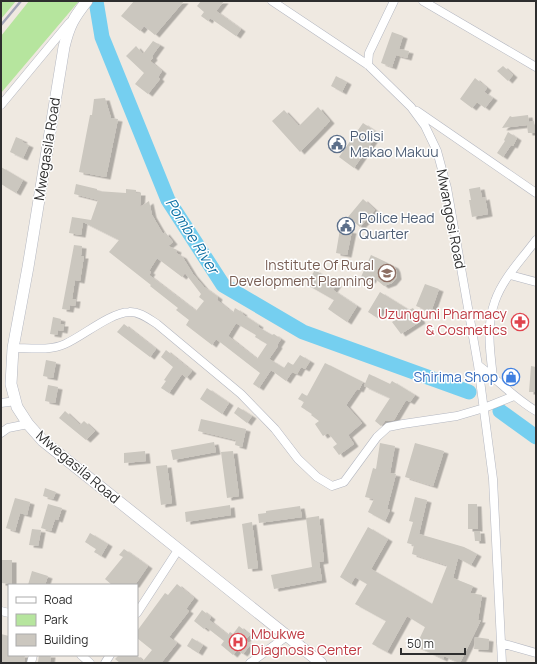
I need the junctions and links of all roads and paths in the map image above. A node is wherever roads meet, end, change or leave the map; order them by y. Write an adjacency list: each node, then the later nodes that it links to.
1 (272, 1): 6 (street, Mwangosi Road)
2 (394, 1): 6 (street)
3 (423, 1): 7 (street)
4 (85, 4): 5 (street, Mwegasila Road)
5 (74, 18): 8 (street); 14 (street, Mwegasila Road)
6 (368, 65): 9 (street, Mwangosi Road)
7 (536, 67)
8 (1, 106)
9 (411, 107): 10 (street); 15 (street, Mwangosi Road)
10 (536, 193)
11 (536, 240): 12 (street)
12 (510, 275): 13 (street); 16 (street)
13 (536, 282)
14 (13, 348): 18 (street, Mwegasila Road); 20 (street)
15 (478, 365): 16 (street); 20 (street, Mwangosi Road)
16 (493, 377): 17 (street)
17 (514, 396): 20 (street); 21 (street)
18 (16, 401): 19 (street); 22 (street, Mwegasila Road)
19 (1, 402)
20 (484, 408): 27 (street, Mwangosi Road)
21 (536, 411)
22 (28, 424): 23 (street); 24 (street, Mwegasila Road)
23 (1, 433)
24 (178, 550): 25 (street); 26 (street, Mwegasila Road)
25 (138, 611)
26 (287, 636): 31 (street); 32 (street, Mwegasila Road)
27 (501, 643): 28 (street); 33 (street, Mwangosi Road)
28 (536, 653)
29 (82, 656): 30 (street)
30 (90, 663)
31 (250, 663)
32 (321, 663)
33 (502, 663)

